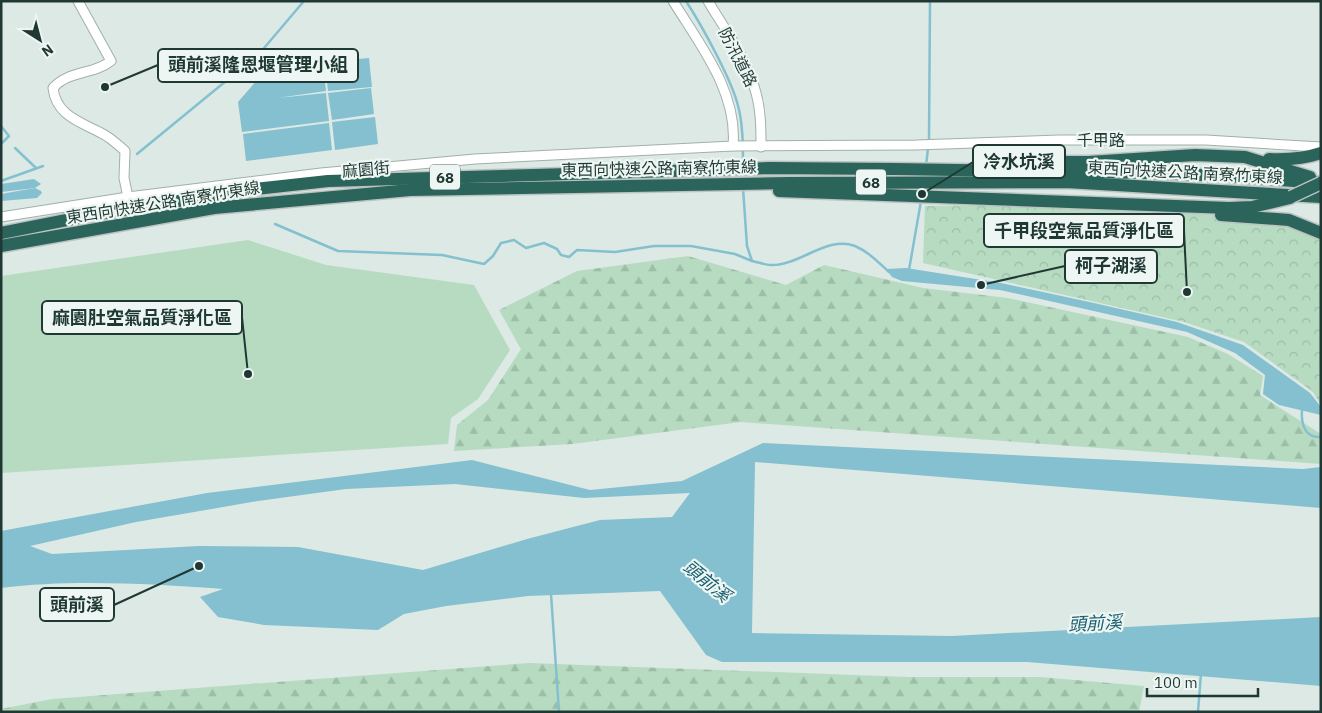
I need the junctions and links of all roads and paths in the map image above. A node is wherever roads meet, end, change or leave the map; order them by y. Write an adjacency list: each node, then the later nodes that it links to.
1 (78, 1): 13 (street)
2 (673, 1): 4 (street)
3 (708, 1): 5 (street, 防汛道路)
4 (733, 146): 5 (street, 麻園街); 13 (street, 麻園街)
5 (761, 147): 6 (street, 千甲路)
6 (1321, 147)
7 (1321, 153): 8 (highway)
8 (1245, 157): 9 (highway); 11 (highway)
9 (894, 168): 10 (highway, 東西向快速公路 南寮竹東線 / 68); 17 (highway, 東西向快速公路 南寮竹東線 / 68)
10 (1066, 176): 11 (highway, 東西向快速公路 南寮竹東線 / 68); 12 (highway, 東西向快速公路 南寮竹東線 / 68); 14 (highway, 東西向快速公路 南寮竹東線 / 68)
11 (1321, 183): 15 (highway, bridge)
12 (677, 184): 15 (highway); 19 (highway, 東西向快速公路 南寮竹東線 / 68)
13 (128, 196): 16 (street, 麻園街)
14 (1321, 196)
15 (1146, 206): 18 (highway)
16 (1, 218)
17 (1, 233)
18 (1321, 233)
19 (1, 246)

